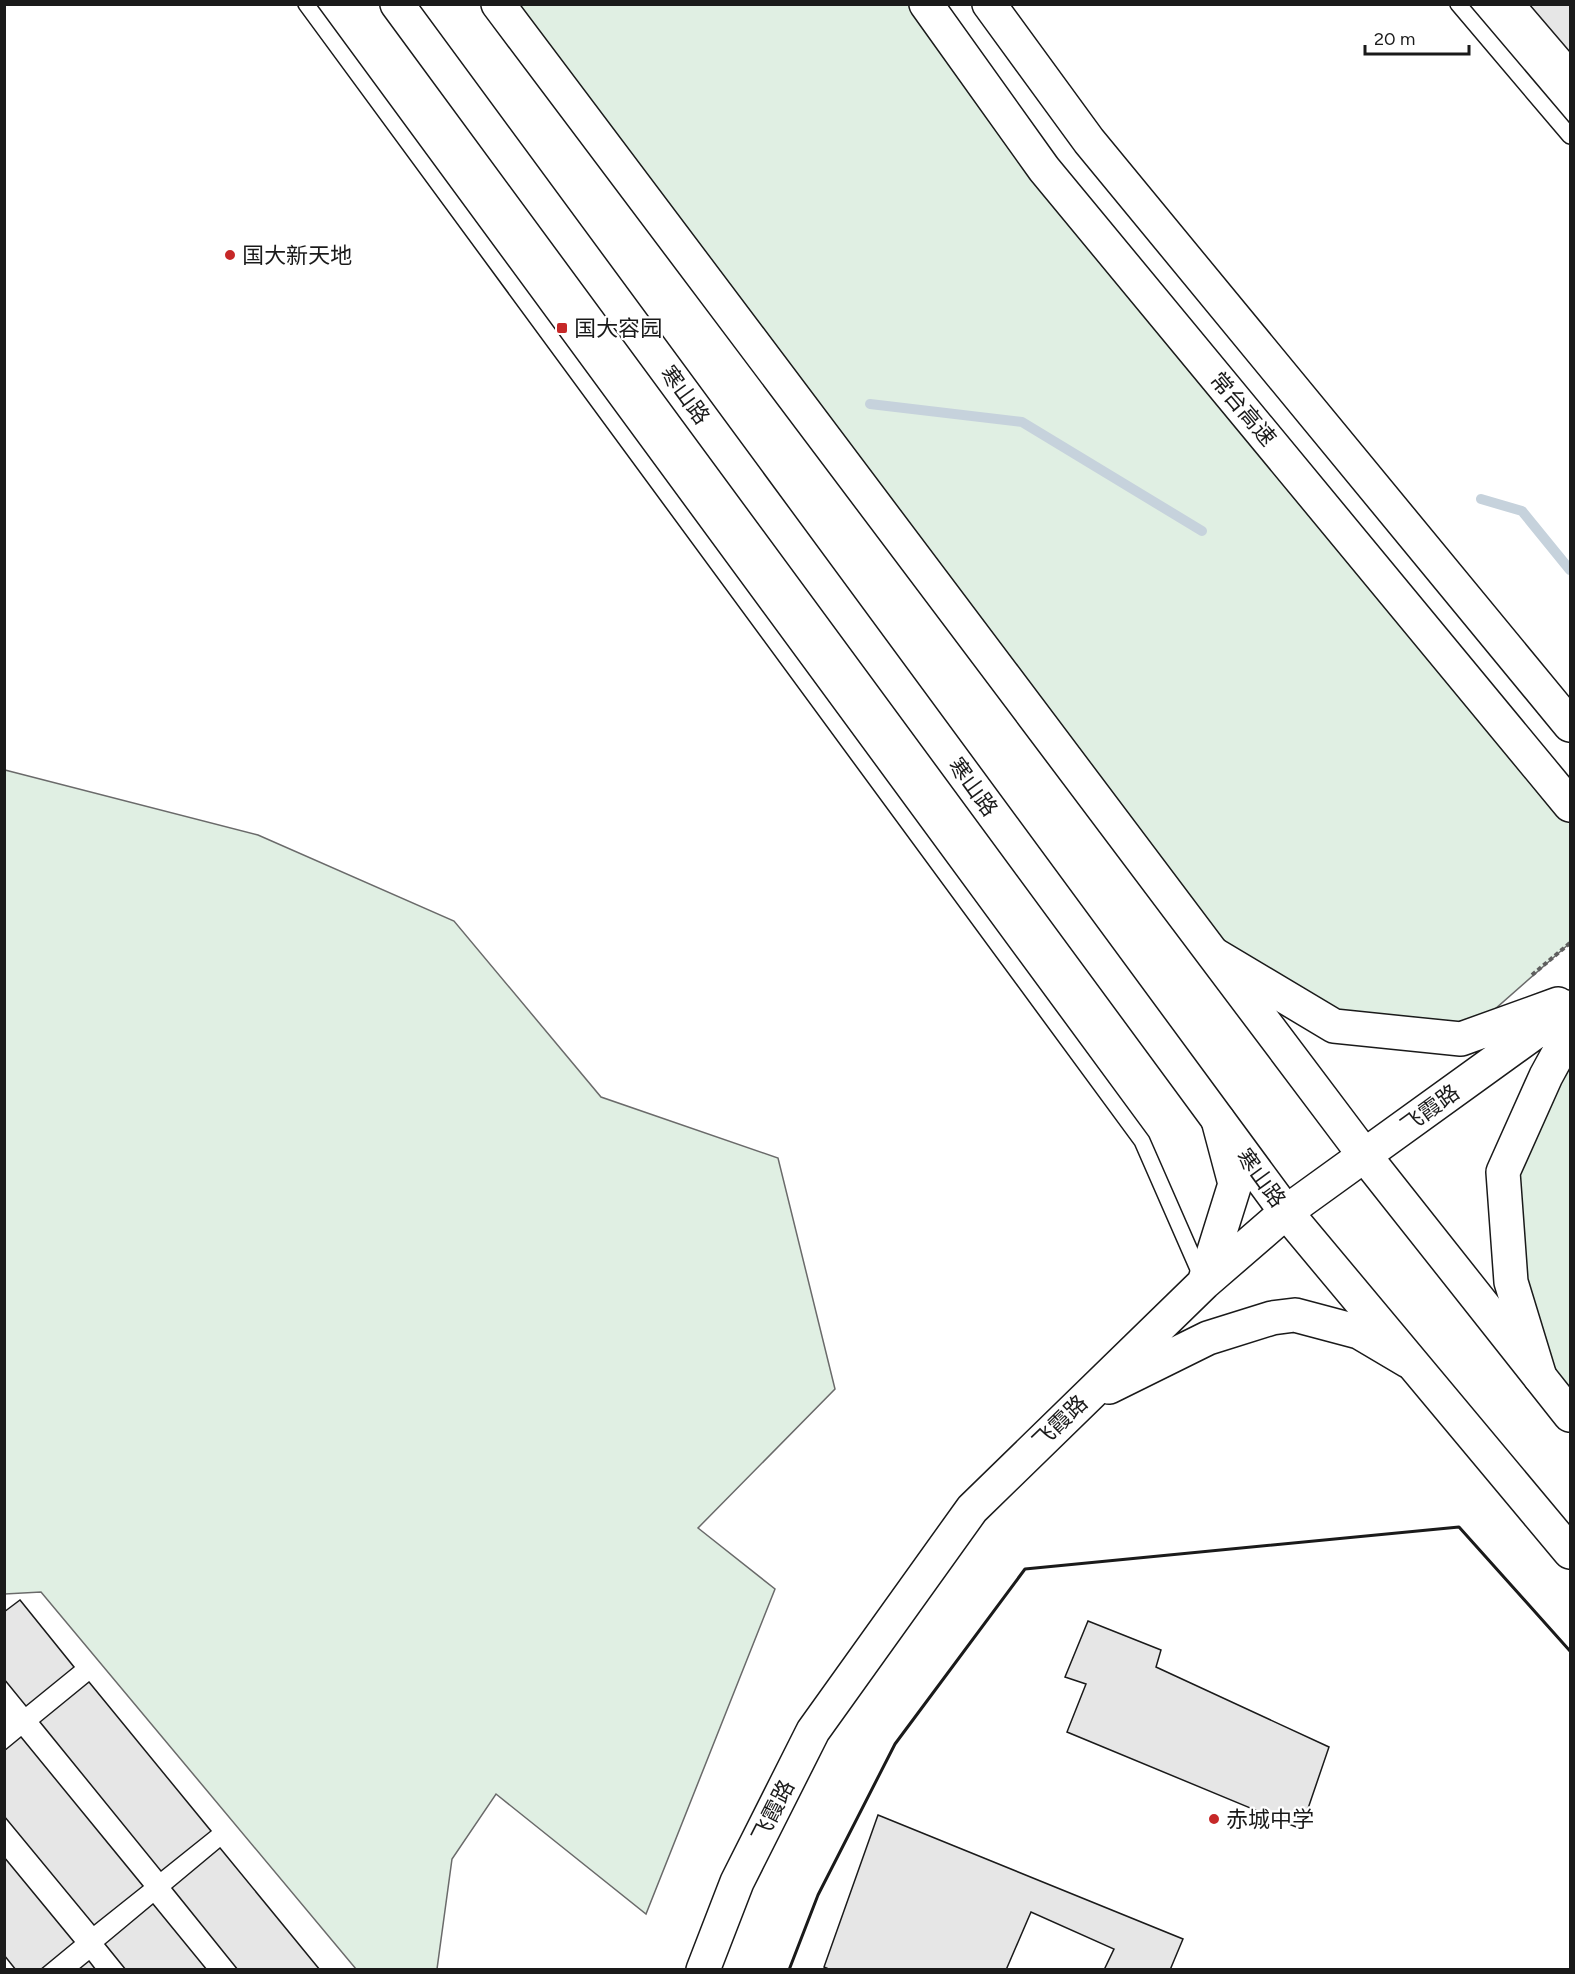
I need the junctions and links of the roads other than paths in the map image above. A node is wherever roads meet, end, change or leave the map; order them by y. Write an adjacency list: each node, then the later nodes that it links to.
1 (306, 4): 17 (lane)
2 (397, 4): 14 (main road, 寒山路)
3 (498, 4): 10 (main road)
4 (926, 4): 9 (main road, 常台高速)
5 (988, 4): 8 (main road)
6 (1458, 4): 7 (lane)
7 (1570, 136)
8 (1570, 725)
9 (1570, 805)
10 (1215, 955): 11 (main road); 15 (main road)
11 (1570, 999)
12 (1570, 1007): 15 (main road, 飞霞路)
13 (1570, 1032): 19 (main road)
14 (1218, 1120): 16 (main road, 寒山路); 17 (main road)
15 (1365, 1156): 16 (main road, 飞霞路); 19 (main road)
16 (1286, 1212): 17 (main road, 飞霞路); 18 (main road, 寒山路)
17 (1204, 1283): 20 (main road, 飞霞路)
18 (1413, 1364): 20 (main road); 22 (main road, 寒山路)
19 (1541, 1379): 21 (main road)
20 (1081, 1401): 23 (main road, 飞霞路)
21 (1570, 1415)
22 (1570, 1552)
23 (703, 1970)

